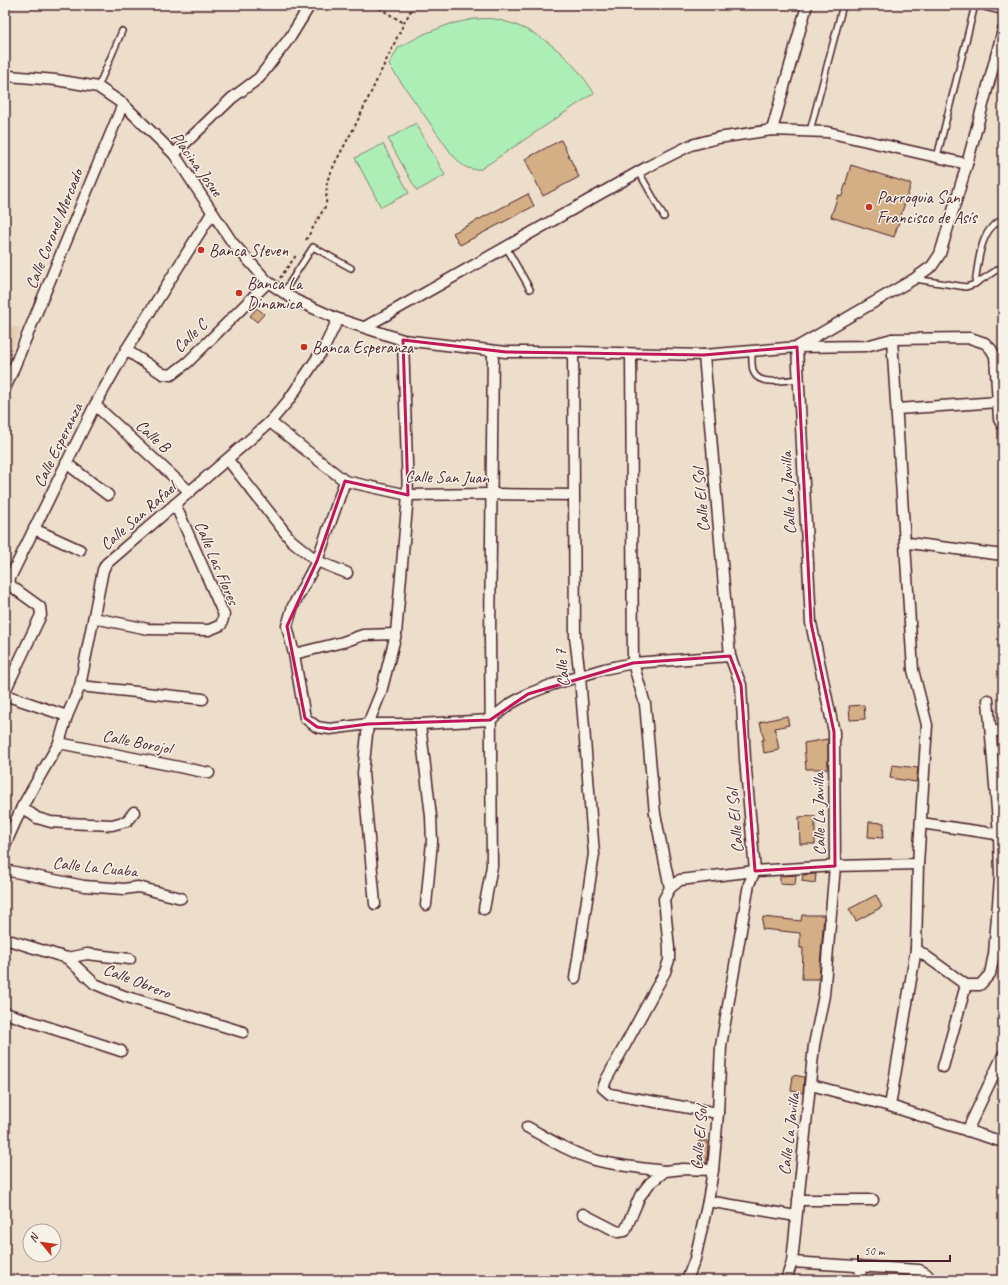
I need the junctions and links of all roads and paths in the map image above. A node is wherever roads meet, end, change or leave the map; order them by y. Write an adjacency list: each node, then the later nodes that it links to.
1 (310, 5): 17 (street)
2 (374, 5): 9 (path)
3 (414, 5): 9 (path)
4 (807, 5): 15 (street)
5 (843, 5): 16 (lane)
6 (975, 5): 18 (lane)
7 (986, 5): 8 (street)
8 (1003, 10)
9 (404, 23): 24 (path)
10 (1003, 30): 19 (street)
11 (122, 31): 13 (lane)
12 (5, 77): 13 (street, Placina Josue)
13 (98, 87): 14 (street, Placina Josue)
14 (123, 104): 17 (street, Placina Josue); 46 (street, Calle Coronel Mercado)
15 (772, 130): 16 (street); 20 (street)
16 (810, 132): 18 (street)
17 (174, 154): 21 (street, Placina Josue)
18 (937, 158): 19 (street)
19 (967, 164): 29 (street)
20 (639, 172): 22 (lane); 25 (street)
21 (212, 213): 30 (street, Placina Josue); 39 (street, Calle Esperanza)
22 (664, 217)
23 (1003, 220): 31 (lane)
24 (306, 242)
25 (506, 247): 32 (lane); 35 (street)
26 (301, 248): 30 (path)
27 (1003, 266): 31 (lane)
28 (351, 268): 33 (lane)
29 (914, 279): 31 (lane); 38 (street)
30 (271, 284): 33 (street, Placina Josue); 39 (street, Calle C)
31 (975, 284)
32 (530, 288)
33 (284, 293): 34 (street, Placina Josue)
34 (338, 319): 35 (street, Placina Josue); 50 (street, Calle San Rafael)
35 (365, 327): 37 (street, Placina Josue)
36 (892, 339): 38 (street, Placina Josue); 47 (street, Placina Josue); 49 (street)
37 (403, 340): 40 (street, Placina Josue); 58 (street)
38 (797, 347): 41 (street, Placina Josue); 45 (street, Calle La Javilla)
39 (126, 350): 48 (street, Calle Esperanza)
40 (493, 351): 42 (street, Placina Josue); 56 (street)
41 (752, 351): 44 (street, Placina Josue); 45 (lane)
42 (573, 352): 43 (street, Placina Josue); 59 (street, Calle 7)
43 (631, 354): 44 (street, Placina Josue); 71 (street)
44 (704, 355): 70 (street, Calle El Sol)
45 (799, 379): 92 (street, Calle La Javilla)
46 (5, 389)
47 (998, 402): 49 (street); 51 (street, Placina Josue)
48 (95, 405): 53 (street, Calle Esperanza); 55 (street, Calle B)
49 (897, 408): 62 (street)
50 (270, 422): 52 (street, Calle San Rafael); 54 (street, Calle San Juan)
51 (1003, 426)
52 (228, 460): 55 (street, Calle San Rafael); 65 (street)
53 (66, 463): 57 (street); 61 (street, Calle Esperanza)
54 (345, 482): 58 (street, Calle San Juan); 65 (street)
55 (190, 492): 60 (street, Calle San Rafael)
56 (492, 494): 58 (street, Calle San Juan); 59 (street, Calle San Juan); 79 (street)
57 (108, 495)
58 (408, 495): 68 (street)
59 (573, 495): 72 (street, Calle 7)
60 (175, 504): 67 (street, Calle San Rafael); 67 (street, Calle Las Flores)
61 (34, 529): 63 (street); 74 (street, Calle Esperanza)
62 (906, 541): 64 (street); 88 (street)
63 (80, 550)
64 (1003, 555)
65 (317, 561): 66 (street); 69 (street)
66 (347, 574)
67 (94, 618): 73 (street, Calle San Rafael)
68 (396, 634): 69 (street); 80 (street)
69 (294, 654): 80 (street)
70 (730, 656): 71 (street); 94 (street, Calle El Sol)
71 (633, 663): 72 (street); 96 (street)
72 (580, 677): 79 (street); 105 (street, Calle 7)
73 (80, 686): 76 (street); 78 (street, Calle San Rafael)
74 (5, 691)
75 (5, 695): 78 (street)
76 (203, 699)
77 (988, 700): 82 (street)
78 (67, 716): 84 (street, Calle San Rafael)
79 (490, 720): 81 (street); 100 (street)
80 (368, 724): 81 (street); 98 (street)
81 (420, 724): 99 (street)
82 (991, 731): 83 (street); 89 (street)
83 (1003, 731)
84 (59, 743): 85 (street, Calle Borojol); 86 (street, Calle San Rafael)
85 (209, 773)
86 (22, 807): 87 (street); 90 (street, Calle San Rafael)
87 (134, 812)
88 (921, 823): 89 (street); 91 (street)
89 (1001, 834): 95 (street)
90 (5, 845)
91 (918, 864): 92 (street); 102 (street)
92 (835, 866): 94 (street); 112 (street, Calle La Javilla)
93 (5, 870): 97 (street, Calle La Cuaba)
94 (755, 871): 96 (street); 114 (street, Calle El Sol)
95 (1002, 879): 106 (street)
96 (670, 888): 114 (street)
97 (181, 898)
98 (375, 904)
99 (426, 905)
100 (484, 909)
101 (5, 939): 103 (street, Calle Obrero)
102 (916, 949): 106 (street); 113 (street)
103 (67, 958): 104 (street); 108 (street, Calle Obrero)
104 (130, 959)
105 (575, 978)
106 (966, 985): 111 (street)
107 (5, 1014): 109 (street)
108 (243, 1032)
109 (121, 1051)
110 (1003, 1055): 116 (street)
111 (943, 1067)
112 (811, 1085): 113 (street); 120 (street, Calle La Javilla)
113 (890, 1106): 116 (street)
114 (718, 1113): 118 (street, Calle El Sol)
115 (527, 1127): 119 (street)
116 (967, 1131): 117 (street)
117 (1003, 1142)
118 (713, 1170): 119 (street); 122 (street, Calle El Sol)
119 (665, 1171): 123 (street)
120 (798, 1200): 121 (street); 124 (street, Calle La Javilla)
121 (873, 1200)
122 (708, 1201): 124 (street); 127 (street, Calle El Sol)
123 (583, 1214)
124 (796, 1216): 125 (street, Calle La Javilla)
125 (792, 1262): 126 (street); 128 (street, Calle La Javilla)
126 (861, 1266): 129 (street); 130 (street)
127 (687, 1280)
128 (786, 1280)
129 (860, 1280)
130 (928, 1280)

